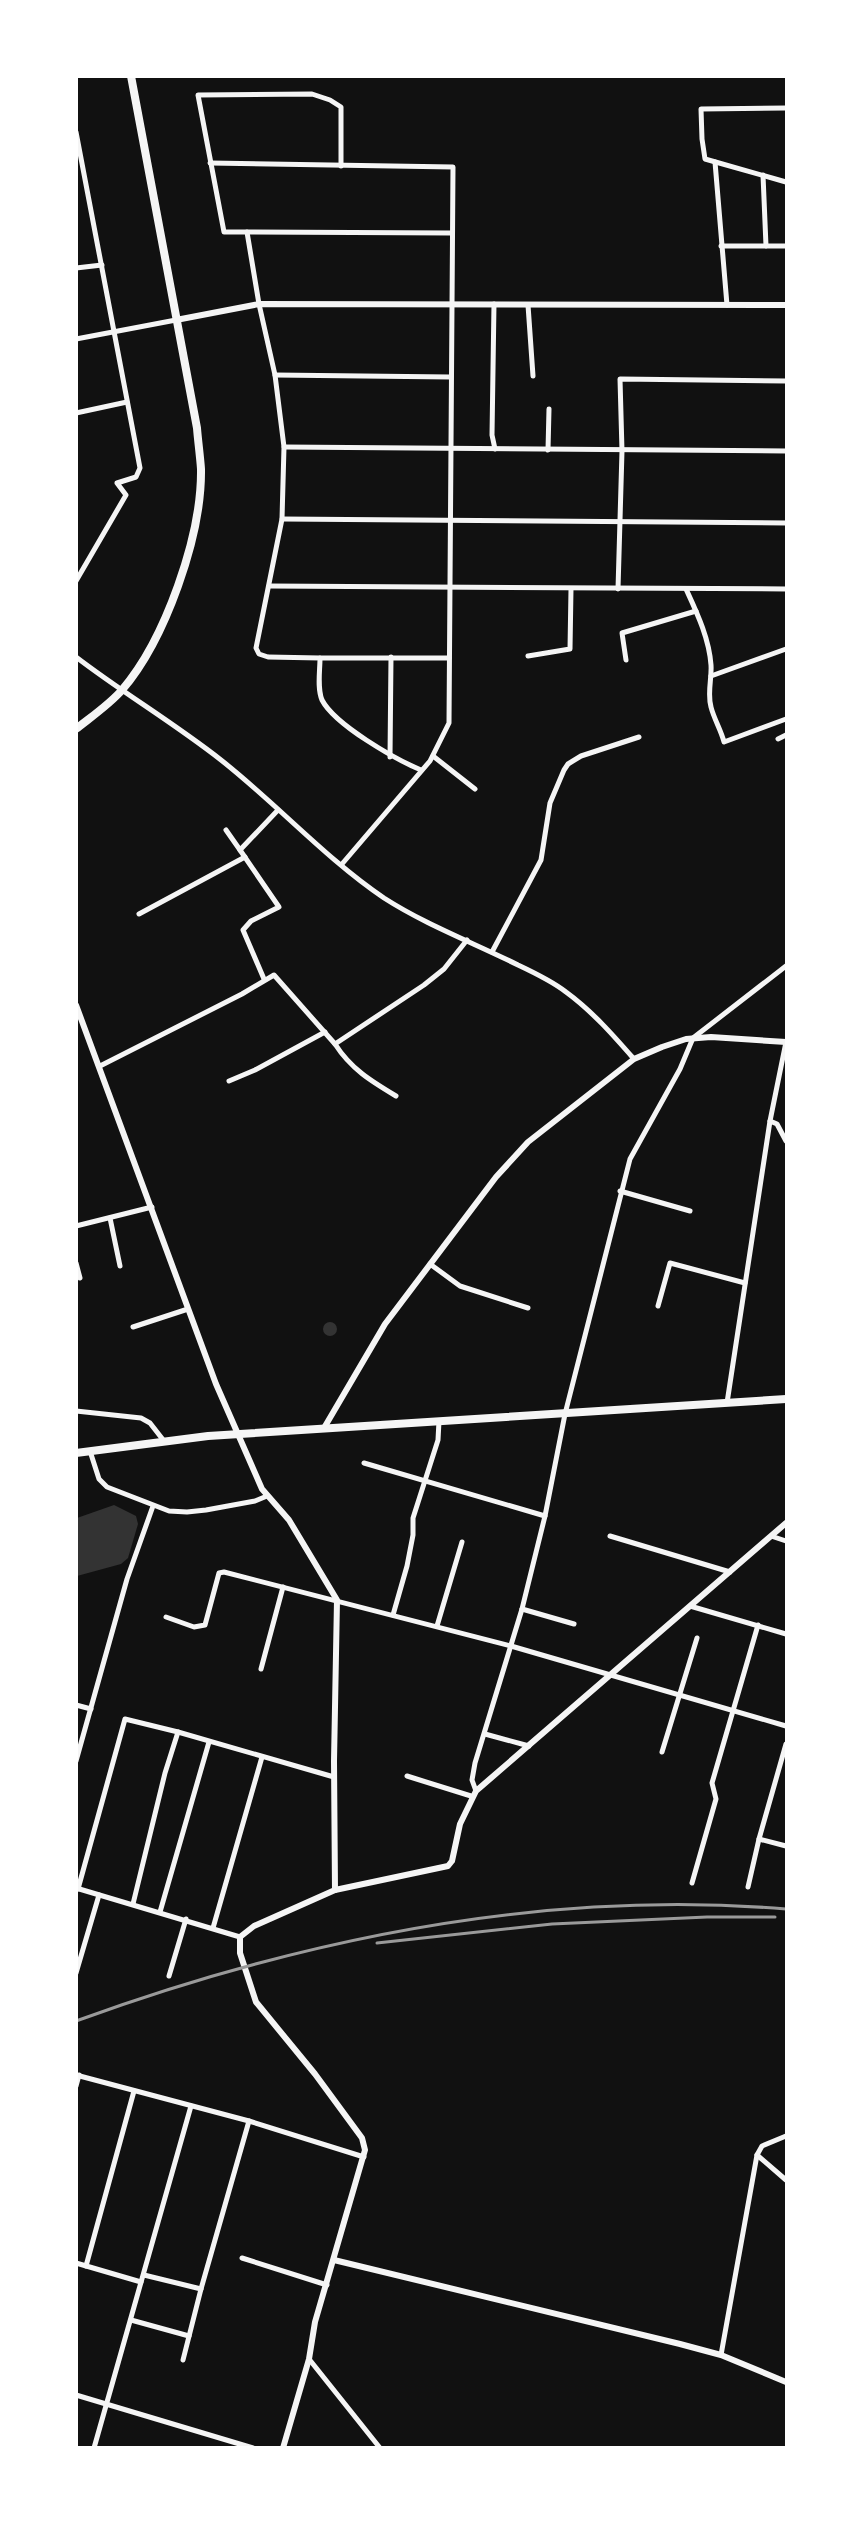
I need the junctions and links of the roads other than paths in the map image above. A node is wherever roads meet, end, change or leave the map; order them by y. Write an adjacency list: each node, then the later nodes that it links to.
1 (131, 76): 22 (main road)
2 (786, 108): 4 (street)
3 (76, 132): 14 (street)
4 (715, 162): 7 (street); 11 (street)
5 (210, 163): 6 (street); 6 (street); 9 (street)
6 (341, 166): 10 (street)
7 (763, 175): 8 (street); 12 (street)
8 (786, 182)
9 (247, 232): 10 (street); 16 (street)
10 (451, 234): 17 (street)
11 (722, 246): 12 (street); 20 (street)
12 (766, 246): 13 (street)
13 (786, 246)
14 (102, 265): 15 (street); 23 (street)
15 (76, 268)
16 (259, 304): 17 (street); 22 (street); 25 (street)
17 (452, 304): 18 (street); 27 (street)
18 (494, 304): 19 (street); 34 (street)
19 (528, 305): 20 (street); 26 (street)
20 (727, 305): 21 (street)
21 (786, 305)
22 (176, 320): 23 (street); 58 (main road)
23 (114, 332): 24 (street); 29 (street)
24 (76, 339)
25 (275, 375): 27 (street); 32 (street)
26 (533, 376)
27 (450, 377): 33 (street)
28 (786, 381): 36 (street)
29 (127, 402): 31 (street); 42 (street)
30 (549, 409): 35 (street)
31 (76, 413)
32 (284, 447): 33 (street); 38 (street)
33 (451, 448): 34 (street); 39 (street)
34 (495, 449): 35 (street)
35 (548, 450): 36 (street)
36 (622, 451): 37 (street); 40 (street)
37 (786, 451)
38 (282, 519): 39 (street); 43 (street)
39 (451, 520): 40 (street); 44 (street)
40 (619, 522): 41 (street); 46 (street)
41 (786, 523)
42 (76, 581)
43 (268, 586): 44 (street); 54 (street)
44 (450, 587): 45 (street); 55 (street)
45 (571, 589): 46 (street); 51 (street)
46 (618, 589): 47 (street)
47 (686, 589): 48 (street); 49 (street)
48 (786, 589)
49 (696, 611): 56 (street); 57 (street)
50 (786, 649): 57 (street)
51 (528, 656)
52 (76, 657): 58 (street)
53 (391, 657): 54 (street); 55 (street); 65 (street)
54 (320, 658): 65 (street)
55 (450, 658): 64 (street)
56 (626, 660)
57 (711, 675): 59 (street)
58 (121, 692): 60 (main road); 68 (street)
59 (786, 719)
60 (76, 729)
61 (786, 735): 63 (street)
62 (639, 736): 75 (street)
63 (778, 739)
64 (433, 756): 66 (street); 67 (street)
65 (390, 757): 66 (street)
66 (421, 770): 72 (street)
67 (475, 789)
68 (278, 810): 70 (street); 72 (street)
69 (226, 830): 70 (street)
70 (240, 849): 71 (street)
71 (245, 856): 73 (street); 77 (street)
72 (342, 864): 74 (street)
73 (138, 914)
74 (467, 940): 75 (street); 82 (street)
75 (492, 952): 83 (street)
76 (786, 966): 80 (street)
77 (264, 979): 79 (street); 84 (street)
78 (76, 1005): 84 (street)
79 (325, 1032): 82 (street); 85 (street)
80 (693, 1038): 81 (street); 83 (street); 89 (street)
81 (786, 1042): 87 (street)
82 (335, 1044): 86 (street)
83 (634, 1059): 95 (street)
84 (100, 1066): 90 (street)
85 (229, 1081)
86 (396, 1096)
87 (770, 1121): 88 (street); 98 (street)
88 (786, 1141)
89 (620, 1191): 91 (street); 106 (street)
90 (152, 1207): 92 (street); 101 (street)
91 (690, 1210)
92 (110, 1218): 93 (street); 96 (street)
93 (76, 1226)
94 (76, 1263): 97 (street)
95 (430, 1264): 100 (street); 108 (street)
96 (120, 1266)
97 (80, 1278)
98 (745, 1283): 99 (street); 104 (street)
99 (658, 1306)
100 (528, 1308)
101 (188, 1309): 102 (street); 109 (street)
102 (133, 1327)
103 (786, 1399): 104 (main road)
104 (727, 1403): 106 (main road)
105 (76, 1411): 110 (street)
106 (565, 1414): 107 (main road); 117 (street)
107 (439, 1421): 108 (main road); 114 (street)
108 (324, 1428): 109 (main road)
109 (239, 1436): 110 (main road); 115 (street)
110 (164, 1441): 111 (main road)
111 (90, 1451): 112 (main road); 116 (street)
112 (76, 1453)
113 (364, 1463): 114 (street)
114 (425, 1482): 117 (street); 128 (street)
115 (267, 1496): 116 (street); 125 (street)
116 (153, 1506): 140 (street)
117 (545, 1516): 127 (street)
118 (786, 1523): 120 (street)
119 (610, 1536): 123 (street)
120 (771, 1536): 121 (street); 123 (street)
121 (786, 1541)
122 (462, 1542): 132 (street)
123 (730, 1572): 126 (street)
124 (283, 1587): 125 (street); 129 (street); 136 (street)
125 (337, 1600): 128 (street); 152 (street)
126 (690, 1606): 131 (street); 137 (street)
127 (522, 1609): 130 (street); 135 (street)
128 (393, 1615): 132 (street)
129 (166, 1617)
130 (574, 1624)
131 (758, 1625): 133 (street); 141 (street)
132 (437, 1626): 135 (street)
133 (786, 1634)
134 (697, 1638): 138 (street)
135 (511, 1646): 137 (street); 144 (street)
136 (261, 1669)
137 (612, 1675): 138 (street); 147 (street)
138 (680, 1695): 141 (street); 148 (street)
139 (76, 1706): 140 (street)
140 (91, 1709): 150 (street)
141 (733, 1711): 142 (street); 156 (street)
142 (786, 1726)
143 (178, 1732): 145 (street); 158 (street); 161 (street)
144 (485, 1734): 147 (street); 153 (street)
145 (209, 1742): 149 (street); 162 (street)
146 (786, 1744): 154 (street)
147 (529, 1746): 153 (street)
148 (663, 1752)
149 (262, 1757): 152 (street); 164 (street)
150 (76, 1761)
151 (407, 1776): 153 (street)
152 (334, 1777): 159 (street)
153 (473, 1794): 159 (street)
154 (759, 1839): 155 (street); 157 (street)
155 (786, 1846)
156 (692, 1883)
157 (748, 1887)
158 (77, 1889): 160 (street)
159 (335, 1890): 165 (street)
160 (99, 1895): 161 (street); 166 (street)
161 (133, 1904): 162 (street)
162 (160, 1912): 163 (street)
163 (186, 1919): 164 (street); 167 (street)
164 (213, 1928): 165 (street)
165 (240, 1937): 175 (street)
166 (76, 1973)
167 (169, 1976)
168 (78, 2075): 169 (street); 170 (street)
169 (76, 2086)
170 (134, 2091): 171 (street); 180 (street)
171 (191, 2106): 172 (street); 181 (street)
172 (249, 2121): 175 (street); 184 (street)
173 (786, 2136): 174 (street)
174 (757, 2155): 176 (street); 187 (street)
175 (364, 2157): 178 (street)
176 (786, 2180)
177 (242, 2258): 183 (street)
178 (334, 2260): 183 (street); 187 (street)
179 (76, 2263): 180 (street)
180 (86, 2266): 182 (street)
181 (144, 2275): 182 (street); 184 (street)
182 (141, 2282): 185 (street)
183 (327, 2285): 188 (street)
184 (201, 2289): 186 (street)
185 (131, 2320): 186 (street); 192 (street)
186 (189, 2336): 189 (street)
187 (721, 2355): 190 (street)
188 (309, 2359): 195 (street); 196 (street)
189 (183, 2360)
190 (786, 2382)
191 (76, 2395): 192 (street)
192 (106, 2404): 193 (street); 194 (street)
193 (94, 2448)
194 (253, 2448)
195 (283, 2448)
196 (380, 2448)

